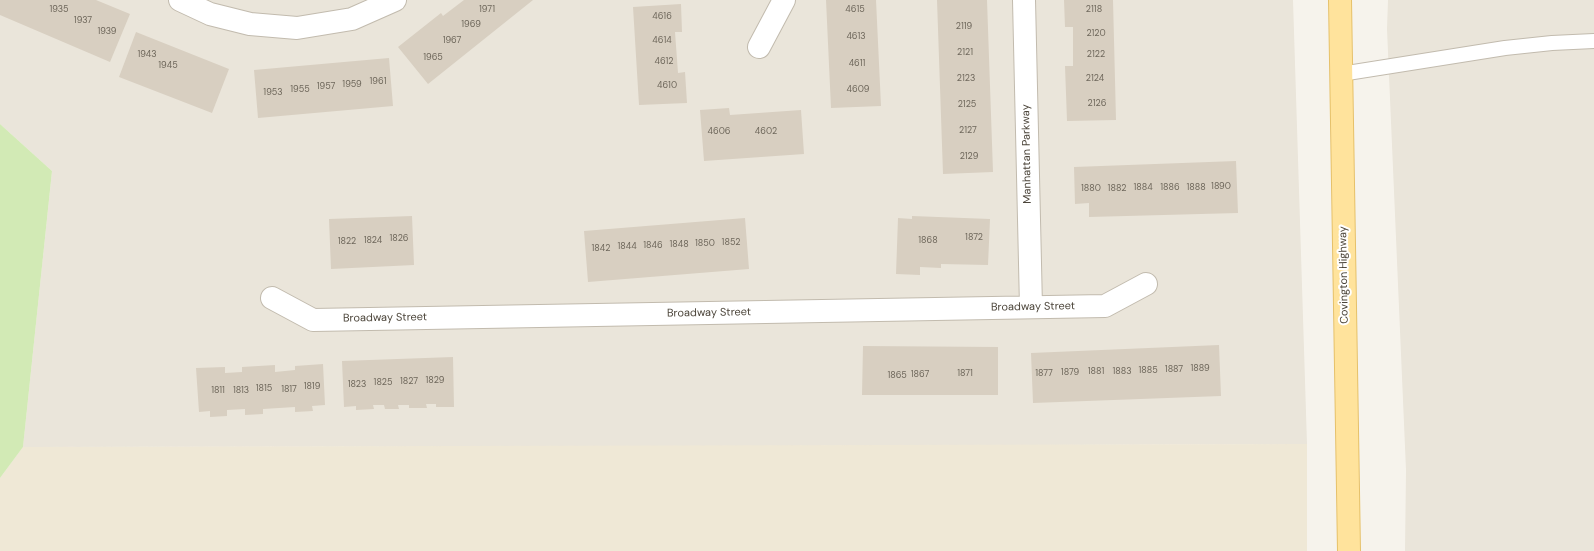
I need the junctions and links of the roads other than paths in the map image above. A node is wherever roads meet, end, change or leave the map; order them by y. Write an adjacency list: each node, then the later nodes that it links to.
1 (180, 0): 2 (street)
2 (395, 0)
3 (784, 0): 7 (street)
4 (1024, 0): 11 (street, Manhattan Parkway)
5 (1340, 0): 8 (main road, Covington Highway)
6 (1594, 41): 8 (lane)
7 (759, 48)
8 (1341, 74): 12 (main road, Covington Highway)
9 (1146, 284): 11 (street, Broadway Street)
10 (272, 298): 11 (street, Broadway Street)
11 (1030, 307)
12 (1348, 551)

